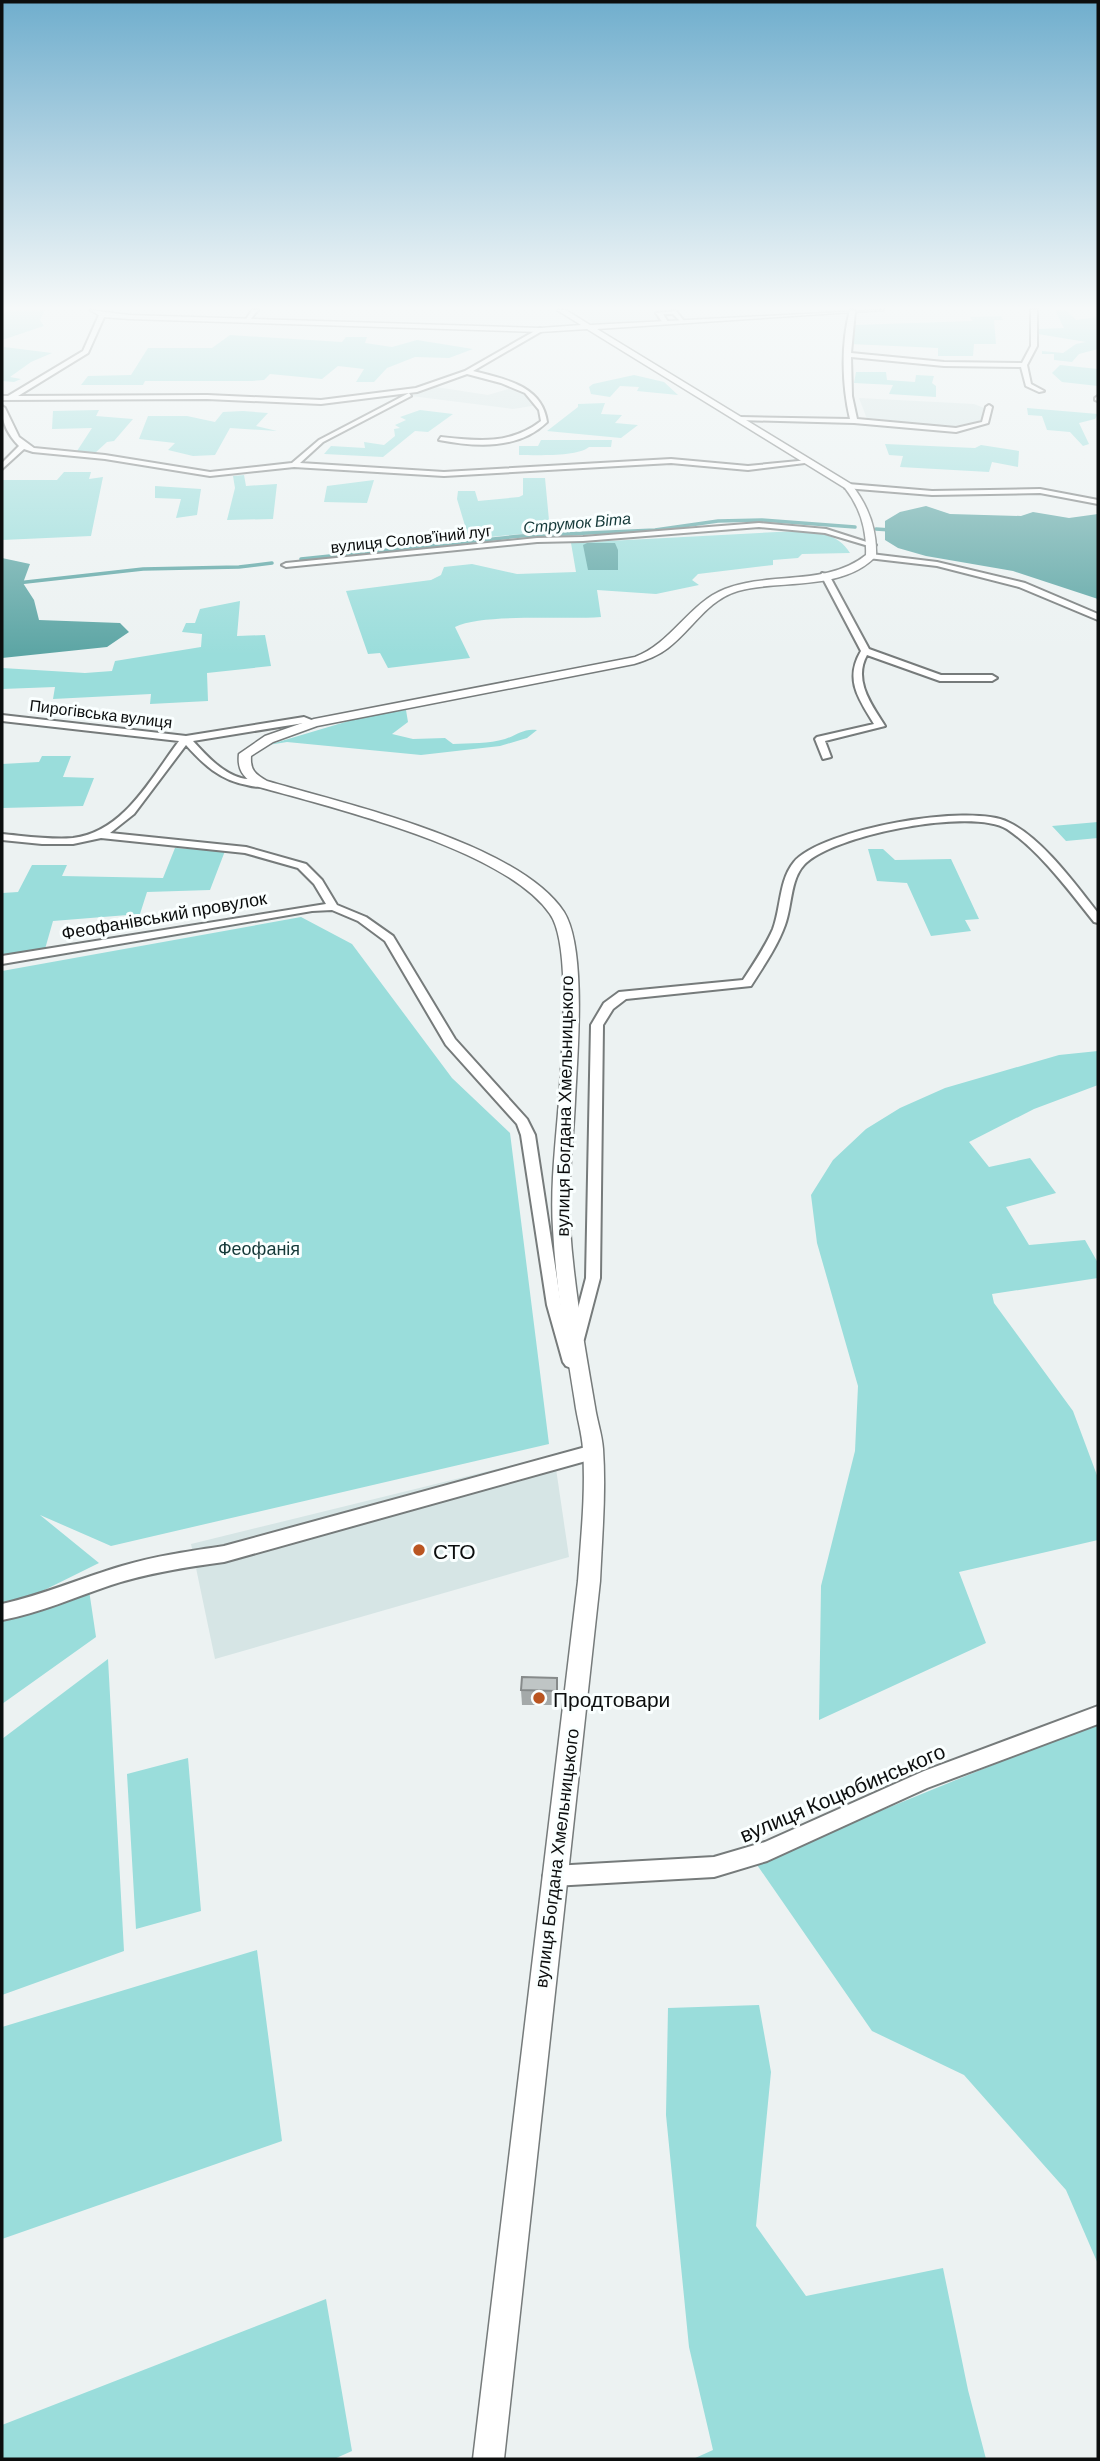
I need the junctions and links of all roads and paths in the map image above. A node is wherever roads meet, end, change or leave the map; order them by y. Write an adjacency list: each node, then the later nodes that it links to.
1 (8, 425): 8 (street)
2 (351, 425): 10 (street)
3 (541, 425): 7 (street)
4 (749, 425): 9 (street)
5 (908, 425): 6 (street)
6 (979, 425)
7 (441, 439)
8 (23, 446): 10 (street); 11 (street)
9 (809, 462): 10 (street); 12 (street)
10 (295, 465)
11 (2, 467)
12 (848, 486): 13 (street); 14 (street)
13 (1098, 499)
14 (872, 550): 15 (street, вулиця Солов'їний луг); 16 (street); 17 (street, вулиця Солов'їний луг)
15 (286, 565)
16 (825, 575): 18 (street); 21 (street)
17 (1098, 617)
18 (864, 652): 19 (street); 23 (street)
19 (992, 678)
20 (2, 718): 22 (street, Пирогівська вулиця)
21 (314, 723): 22 (street); 24 (street)
22 (186, 739): 24 (street, Пирогівська вулиця); 25 (street)
23 (826, 757)
24 (263, 784): 30 (street, вулиця Богдана Хмельницького)
25 (102, 835): 26 (street); 27 (street)
26 (2, 837)
27 (333, 907): 29 (street, Феофанівський провулок); 31 (street)
28 (1098, 920): 30 (street)
29 (2, 960)
30 (577, 1339): 31 (street, вулиця Богдана Хмельницького)
31 (586, 1410): 32 (street, вулиця Богдана Хмельницького)
32 (593, 1452): 33 (street); 35 (street, вулиця Богдана Хмельницького)
33 (2, 1612)
34 (1098, 1715): 35 (street, вулиця Коцюбинського)
35 (553, 1876): 36 (street, вулиця Богдана Хмельницького)
36 (489, 2459)

